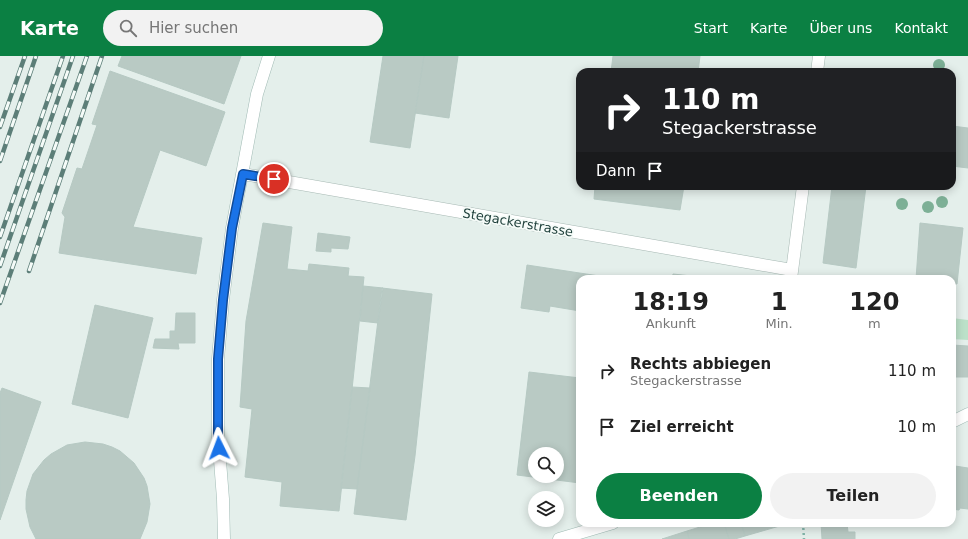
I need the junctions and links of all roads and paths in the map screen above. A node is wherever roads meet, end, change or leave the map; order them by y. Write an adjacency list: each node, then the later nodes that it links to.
1 (269, 56): 4 (street)
2 (819, 56): 3 (street)
3 (818, 68)
4 (243, 174): 6 (street, Stegackerstrasse); 12 (street)
5 (802, 190): 6 (street)
6 (792, 274)
7 (968, 414): 8 (street)
8 (956, 420)
9 (605, 527): 11 (street)
10 (804, 527): 14 (path)
11 (592, 534): 13 (street)
12 (224, 539)
13 (559, 539)
14 (804, 539)

